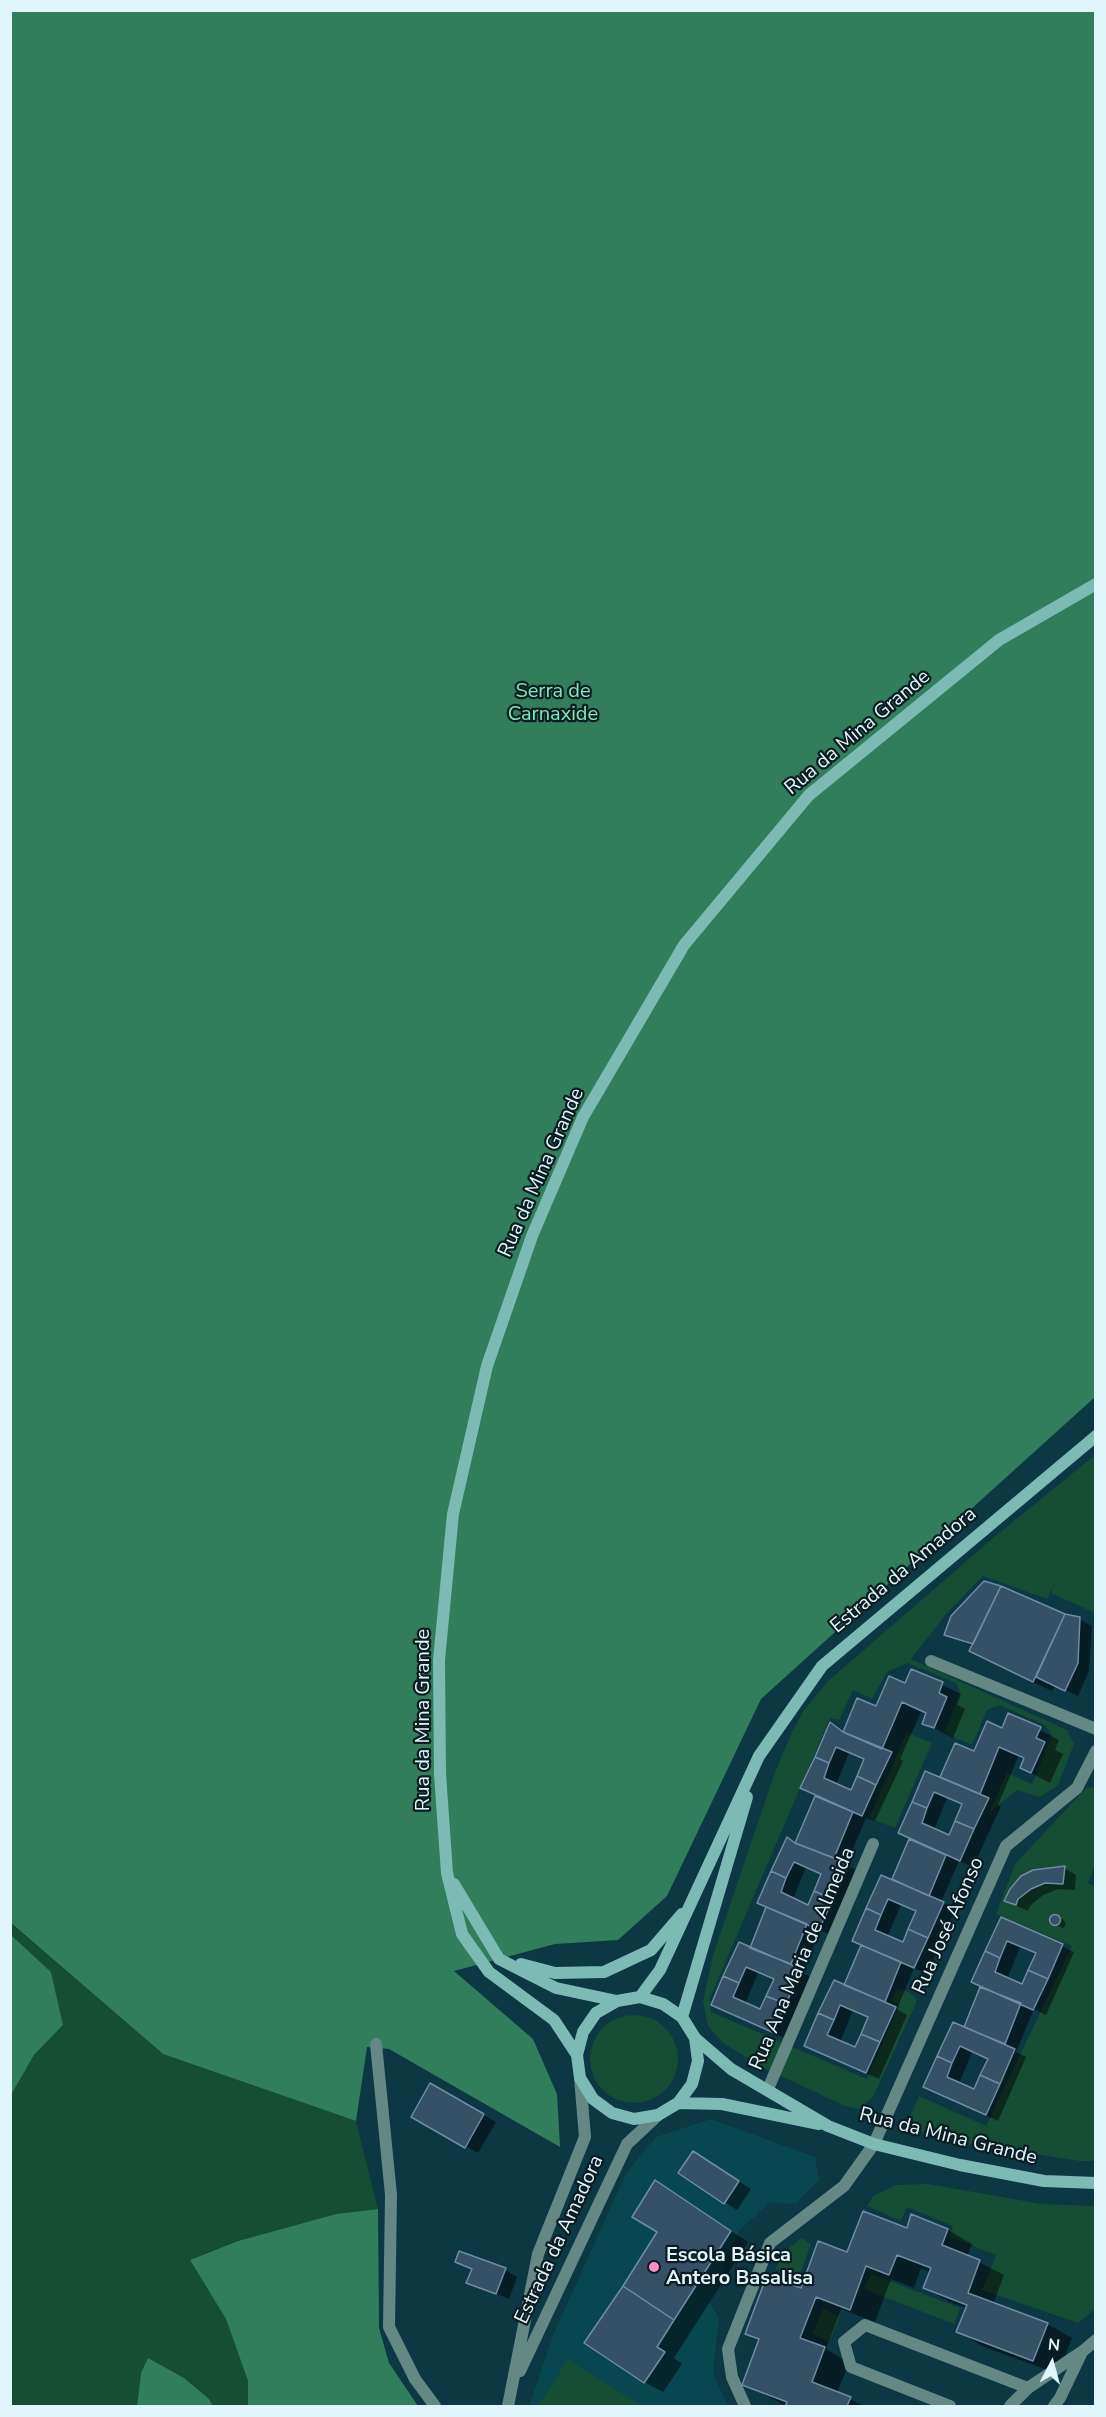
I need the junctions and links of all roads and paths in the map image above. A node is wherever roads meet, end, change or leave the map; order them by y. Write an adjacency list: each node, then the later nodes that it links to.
1 (1095, 584): 8 (street, Rua da Mina Grande)
2 (1095, 1436): 6 (street, Estrada da Amadora)
3 (931, 1661): 4 (street)
4 (1095, 1729)
5 (1095, 1751): 22 (street, Rua José Afonso)
6 (759, 1756): 9 (street, Estrada da Amadora); 13 (street, Estrada da Amadora)
7 (873, 1844): 18 (street, Rua Ana Maria de Almeida)
8 (447, 1873): 10 (street, Rua da Mina Grande); 16 (street, Rua da Mina Grande)
9 (691, 1904): 10 (street); 11 (street, Estrada da Amadora)
10 (500, 1959): 12 (street)
11 (640, 1998): 12 (street); 13 (street)
12 (617, 2001): 16 (street)
13 (682, 2018): 14 (street)
14 (695, 2038): 18 (street); 19 (street)
15 (376, 2044): 28 (street)
16 (577, 2055): 17 (street)
17 (580, 2078): 20 (street); 27 (street, Estrada da Amadora)
18 (768, 2089): 21 (street)
19 (678, 2103): 20 (street); 21 (street)
20 (658, 2115): 27 (street, Estrada da Amadora)
21 (828, 2126): 22 (street, Rua da Mina Grande)
22 (874, 2144): 23 (street, Rua da Mina Grande); 30 (street, Rua José Afonso)
23 (1095, 2183)
24 (1095, 2340): 25 (street)
25 (1083, 2351): 26 (street); 33 (street)
26 (1028, 2388): 31 (street); 32 (street)
27 (511, 2391): 29 (street, Estrada da Amadora)
28 (435, 2406)
29 (508, 2406)
30 (745, 2406)
31 (950, 2406)
32 (1010, 2406)
33 (1053, 2406)

